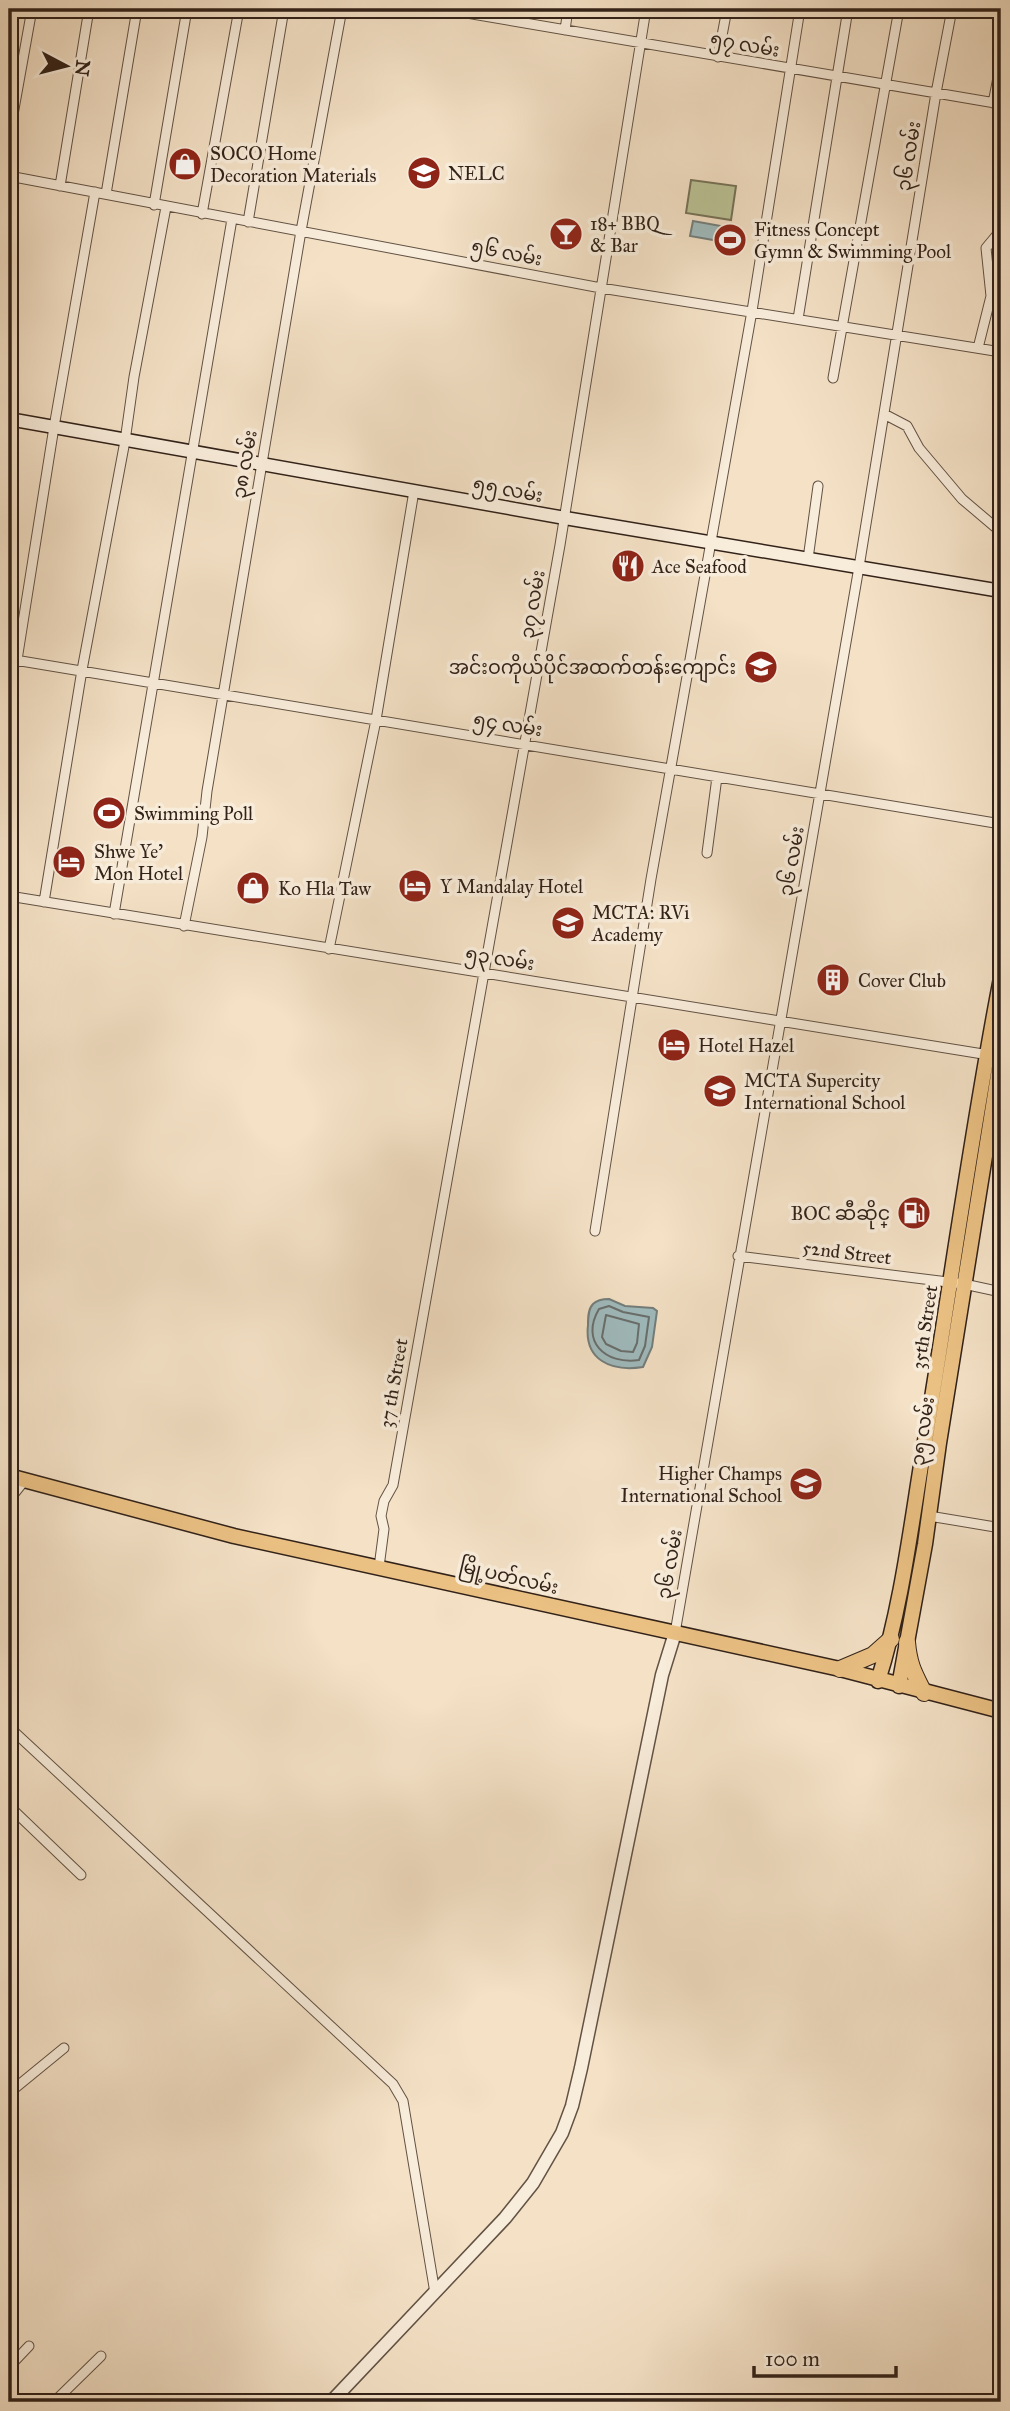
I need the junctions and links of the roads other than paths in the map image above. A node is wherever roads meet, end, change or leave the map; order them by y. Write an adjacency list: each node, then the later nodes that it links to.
1 (32, 9): 26 (street)
2 (89, 9): 28 (street)
3 (137, 9): 30 (street)
4 (187, 9): 31 (street)
5 (239, 9): 33 (street)
6 (284, 9): 35 (street)
7 (342, 9): 37 (street, ၃၈ လမ်း)
8 (443, 9): 16 (street, ၅၇ လမ်း)
9 (568, 9): 17 (street)
10 (646, 9): 18 (street, ၃၇ လမ်း)
11 (727, 9): 19 (street)
12 (800, 9): 21 (street)
13 (848, 9): 22 (street)
14 (899, 9): 23 (street)
15 (952, 9): 24 (street, ၃၆ လမ်း)
16 (495, 13): 17 (street, ၅၇ လမ်း)
17 (565, 30): 18 (street, ၅၇ လမ်း)
18 (640, 43): 19 (street, ၅၇ လမ်း); 38 (street, ၃၇ လမ်း)
19 (719, 57): 21 (street, ၅၇ လမ်း)
20 (1001, 62): 25 (street)
21 (789, 70): 22 (street, ၅၇ လမ်း); 39 (street)
22 (837, 77): 23 (street, ၅၇ လမ်း); 40 (street)
23 (883, 85): 24 (street, ၅၇ လမ်း); 41 (street)
24 (936, 93): 25 (street, ၅၇ လမ်း); 42 (street, ၃၆ လမ်း)
25 (997, 104)
26 (9, 137)
27 (9, 176): 28 (street, ၅၆ လမ်း)
28 (60, 186): 29 (street, ၅၆ လမ်း)
29 (95, 192): 30 (street, ၅၆ လမ်း); 48 (street)
30 (106, 194): 31 (street, ၅၆ လမ်း)
31 (154, 205): 32 (street, ၅၆ လမ်း)
32 (166, 207): 33 (street, ၅၆ လမ်း); 49 (street)
33 (202, 214): 34 (street, ၅၆ လမ်း)
34 (232, 219): 35 (street, ၅၆ လမ်း); 50 (street)
35 (248, 222): 37 (street, ၅၆ လမ်း)
36 (1001, 230): 43 (street)
37 (301, 231): 38 (street, ၅၆ လမ်း); 51 (street, ၃၈ လမ်း)
38 (601, 288): 39 (street, ၅၆ လမ်း); 54 (street, ၃၇ လမ်း)
39 (752, 312): 40 (street, ၅၆ လမ်း); 56 (street)
40 (798, 318): 41 (street, ၅၆ လမ်း)
41 (843, 326): 42 (street, ၅၆ လမ်း); 45 (street)
42 (897, 335): 43 (street, ၅၆ လမ်း); 46 (street, ၃၆ လမ်း)
43 (978, 348): 44 (street, ၅၆ လမ်း)
44 (1001, 352)
45 (832, 378)
46 (884, 414): 55 (street); 58 (street, ၃၆ လမ်း)
47 (9, 419): 48 (main road, ၅၅ လမ်း)
48 (54, 427): 49 (main road, ၅၅ လမ်း); 60 (street)
49 (125, 441): 50 (main road, ၅၅ လမ်း); 61 (street)
50 (191, 452): 51 (main road, ၅၅ လမ်း); 62 (street)
51 (262, 464): 53 (main road, ၅၅ လမ်း); 64 (street, ၃၈ လမ်း)
52 (818, 486): 57 (street)
53 (414, 491): 54 (main road, ၅၅ လမ်း); 65 (street)
54 (565, 519): 56 (main road, ၅၅ လမ်း); 66 (street, ၃၇ လမ်း)
55 (1001, 532)
56 (710, 542): 57 (main road, ၅၅ လမ်း); 67 (street)
57 (808, 559): 58 (main road, ၅၅ လမ်း)
58 (859, 567): 59 (main road, ၅၅ လမ်း); 69 (street, ၃၆ လမ်း)
59 (1001, 591)
60 (13, 659): 61 (street, ၅၄ လမ်း); 63 (street)
61 (82, 670): 62 (street, ၅၄ လမ်း); 73 (street)
62 (154, 683): 64 (street, ၅၄ လမ်း); 74 (street)
63 (9, 692)
64 (223, 695): 65 (street, ၅၄ လမ်း); 75 (street, ၃၈ လမ်း)
65 (376, 720): 66 (street, ၅၄ လမ်း); 76 (street)
66 (525, 745): 67 (street, ၅၄ လမ်း); 77 (street, ၃၇ လမ်း)
67 (671, 769): 68 (street, ၅၄ လမ်း); 79 (street)
68 (717, 777): 69 (street, ၅၄ လမ်း); 71 (street)
69 (820, 794): 70 (street, ၅၄ လမ်း); 80 (street, ၃၆ လမ်း)
70 (1001, 824)
71 (707, 853)
72 (9, 896): 73 (street, ၅၃ လမ်း)
73 (44, 902): 74 (street, ၅၃ လမ်း)
74 (114, 914): 75 (street, ၅၃ လမ်း)
75 (184, 926): 76 (street, ၅၃ လမ်း)
76 (329, 949): 77 (street, ၅၃ လမ်း)
77 (484, 972): 79 (street, ၅၃ လမ်း); 82 (street, ၃၇ လမ်း)
78 (1001, 978): 81 (main road)
79 (633, 997): 80 (street, ၅၃ လမ်း); 83 (street)
80 (780, 1022): 81 (street, ၅၃ လမ်း); 84 (street, ၃၆ လမ်း)
81 (997, 1057): 85 (main road, ၃၅ လမ်း)
82 (442, 1203): 94 (street, 37 th Street)
83 (595, 1231)
84 (738, 1256): 85 (street, 52nd Street); 95 (street, ၃၆ လမ်း)
85 (958, 1283): 86 (street, 52nd Street); 90 (main road, ၃၅ လမ်း); 92 (main road, 35th Street)
86 (1001, 1292)
87 (9, 1476): 88 (main road, မြို့ပတ်လမ်း)
88 (25, 1480): 89 (street); 94 (main road, မြို့ပတ်လမ်း)
89 (9, 1500)
90 (929, 1516): 91 (street); 93 (main road, ၃၅ လမ်း)
91 (1001, 1528)
92 (906, 1555): 93 (main road); 96 (main road, 35th Street)
93 (923, 1558): 96 (main road, ၃၅ လမ်း)
94 (379, 1567): 95 (main road, မြို့ပတ်လမ်း)
95 (675, 1633): 97 (main road, မြို့ပတ်လမ်း); 107 (main road)
96 (899, 1641): 97 (highway); 98 (main road, 35th Street); 99 (main road, ၃၅ လမ်း); 100 (highway)
97 (840, 1669): 98 (main road, မြို့ပတ်လမ်း)
98 (878, 1681): 99 (main road, မြို့ပတ်လမ်း)
99 (899, 1686): 100 (main road, မြို့ပတ်လမ်း)
100 (924, 1693): 101 (main road, မြို့ပတ်လမ်း)
101 (1001, 1711)
102 (9, 1727): 107 (street)
103 (9, 1806): 104 (street)
104 (81, 1875)
105 (64, 2048): 106 (street)
106 (9, 2093)
107 (435, 2293): 112 (main road)
108 (29, 2346): 110 (street)
109 (101, 2356): 111 (street)
110 (9, 2367)
111 (54, 2402)
112 (331, 2402)

